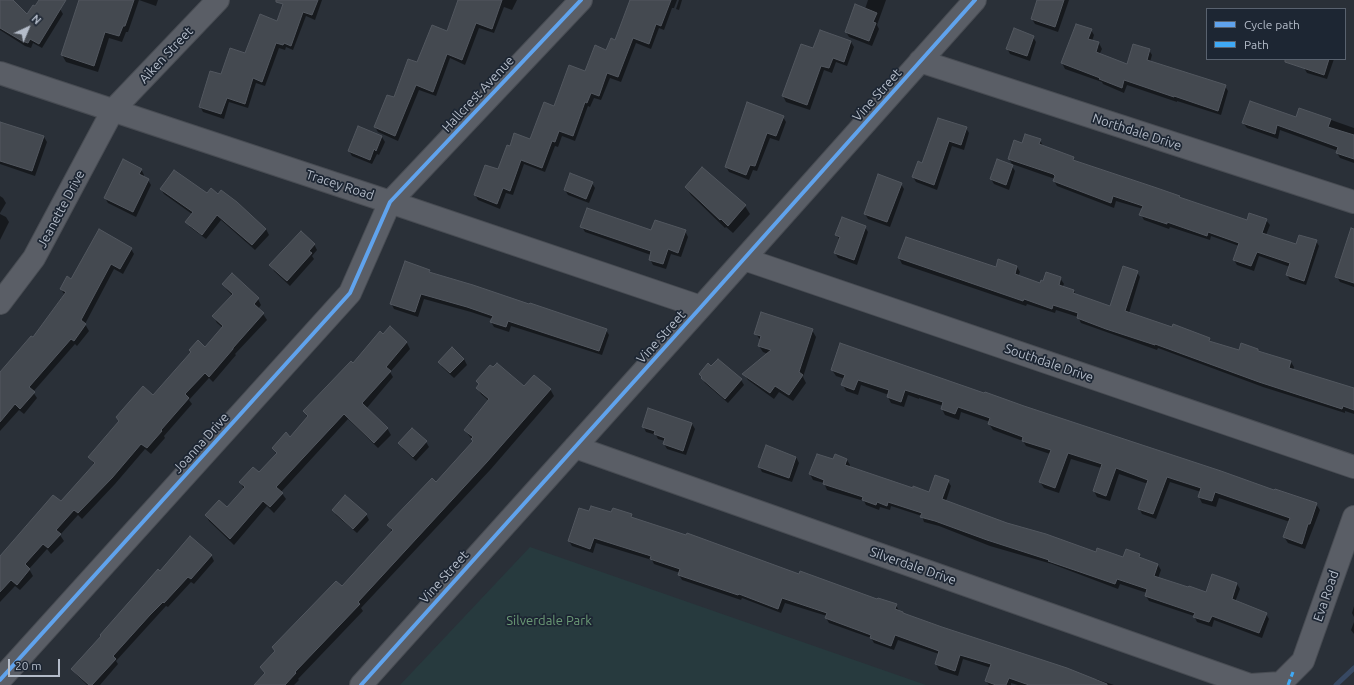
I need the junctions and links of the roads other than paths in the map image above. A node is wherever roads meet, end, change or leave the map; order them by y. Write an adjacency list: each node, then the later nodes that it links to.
1 (218, 0): 6 (street, Aiken Street)
2 (581, 0): 7 (street, Hallcrest Avenue)
3 (975, 0): 4 (street, Vine Street)
4 (920, 62): 8 (street, Northdale Drive); 9 (street, Vine Street)
5 (0, 73): 6 (street, Tracey Road)
6 (113, 110): 7 (street, Tracey Road); 10 (street, Jeanette Drive)
7 (390, 202): 11 (street, Tracey Road); 16 (street, Joanna Drive)
8 (1354, 202)
9 (744, 259): 11 (street, Vine Street); 13 (street, Southdale Drive)
10 (0, 303)
11 (701, 307): 12 (street, Vine Street)
12 (575, 447): 17 (street, Vine Street); 18 (street, Silverdale Drive)
13 (1354, 467)
14 (1354, 517): 15 (street, Eva Road)
15 (1293, 672): 18 (street, Silverdale Drive)
16 (0, 680)
17 (360, 685)
18 (1250, 685)

